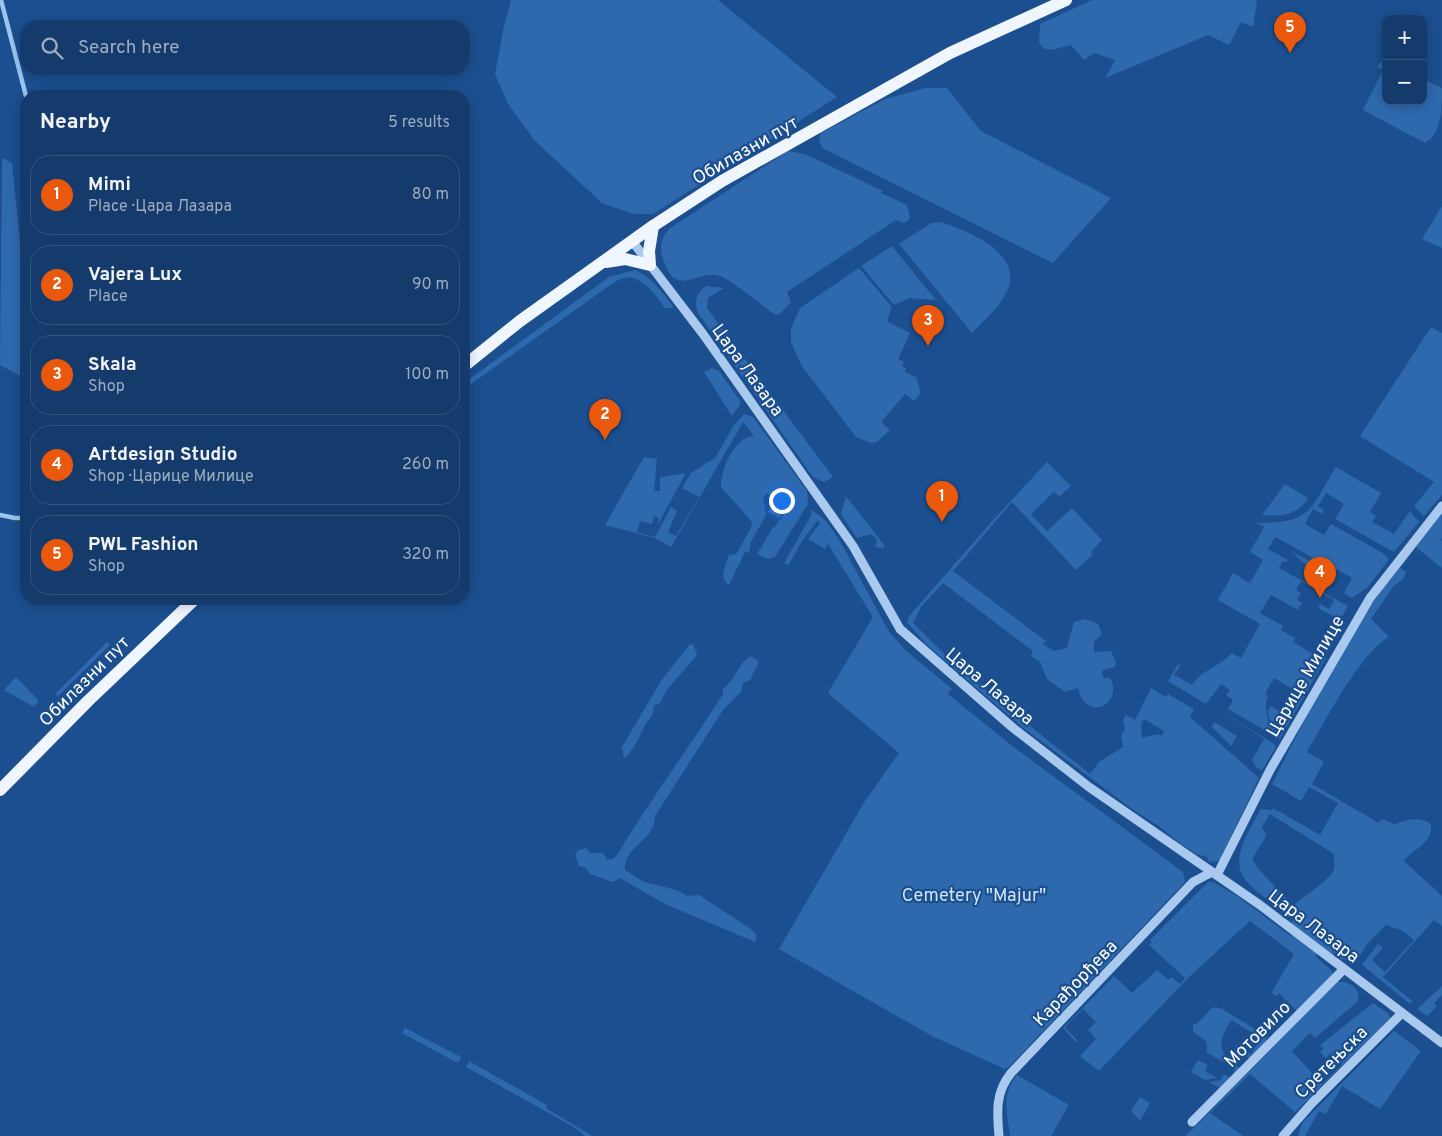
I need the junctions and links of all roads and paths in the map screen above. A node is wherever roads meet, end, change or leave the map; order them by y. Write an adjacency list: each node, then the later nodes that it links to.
1 (1066, 0): 2 (main road, Обилазни пут)
2 (653, 226): 3 (main road, Обилазни пут); 5 (main road)
3 (632, 241): 4 (main road, Обилазни пут); 5 (street, Цара Лазара)
4 (602, 262): 5 (main road); 6 (main road, Обилазни пут)
5 (650, 265): 10 (street, Цара Лазара)
6 (470, 361)
7 (1442, 506): 10 (street, Царице Милице)
8 (189, 605): 9 (main road, Обилазни пут)
9 (0, 790)
10 (1215, 874): 11 (street, Цара Лазара); 15 (street, Карађорђева)
11 (1344, 969): 12 (street, Цара Лазара); 14 (street, Мотовило)
12 (1402, 1013): 13 (street, Цара Лазара); 16 (street, Сретењска)
13 (1442, 1043)
14 (1192, 1122)
15 (999, 1136)
16 (1283, 1136)

